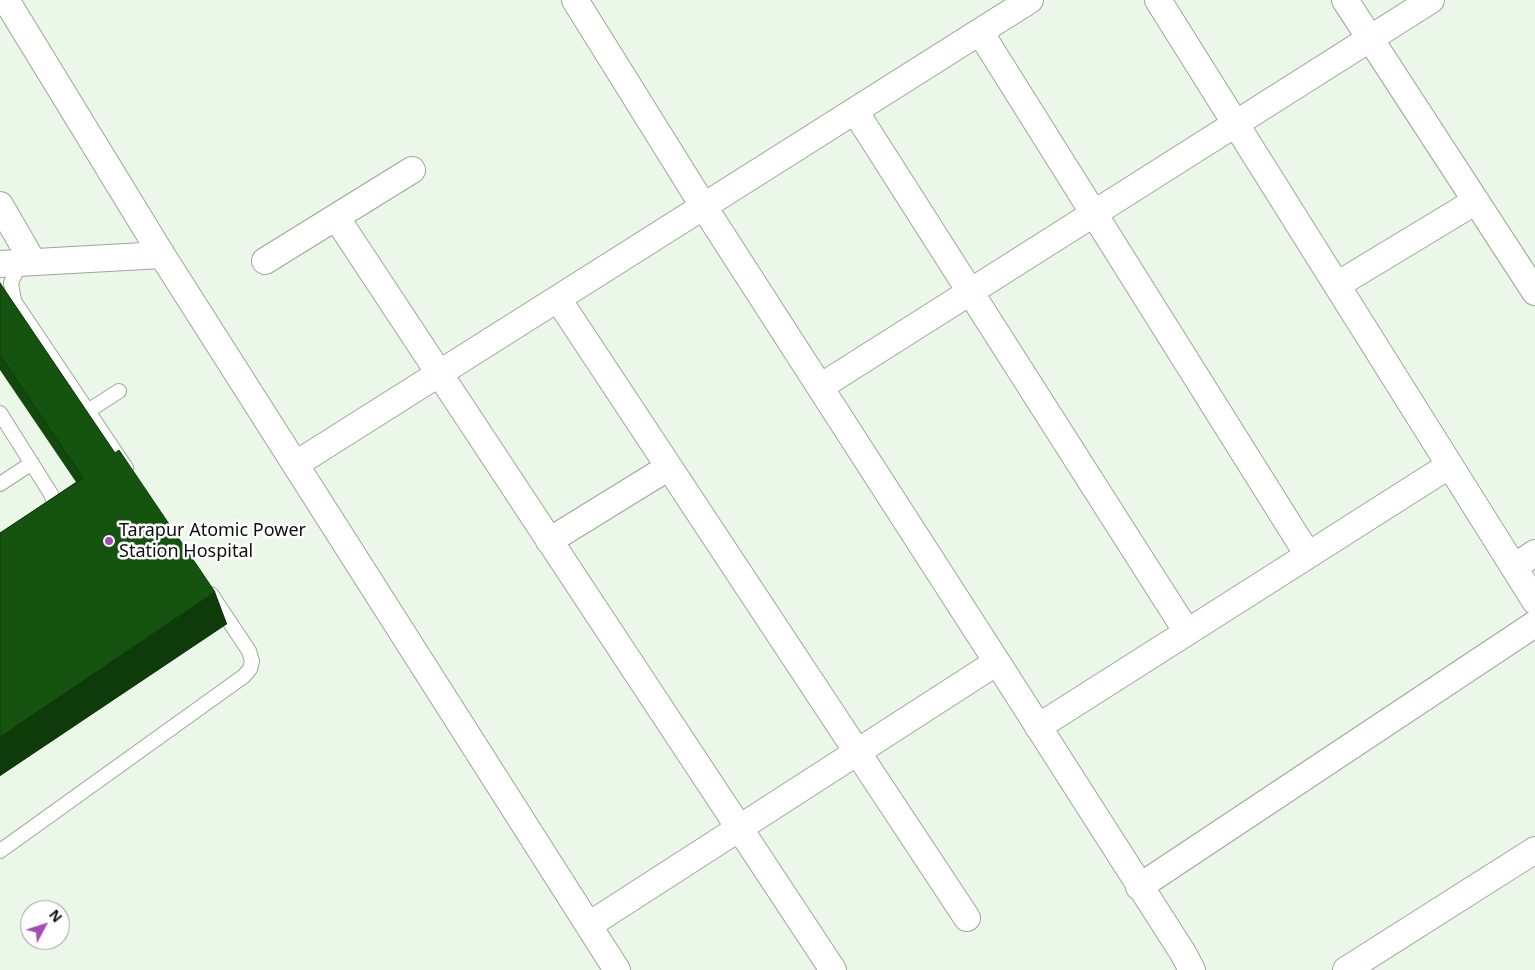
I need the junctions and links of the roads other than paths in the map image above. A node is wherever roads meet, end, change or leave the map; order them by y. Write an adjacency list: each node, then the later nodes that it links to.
1 (6, 0): 17 (street)
2 (575, 0): 14 (street)
3 (1030, 0): 7 (street)
4 (1158, 0): 10 (street)
5 (1345, 0): 8 (street)
6 (1431, 0): 8 (street)
7 (980, 32): 9 (street); 15 (street)
8 (1370, 39): 10 (street); 12 (street)
9 (855, 111): 14 (street); 21 (street)
10 (1236, 124): 15 (street); 20 (street)
11 (412, 170): 16 (street)
12 (1476, 201): 20 (street); 22 (street)
13 (0, 205): 19 (street)
14 (704, 207): 23 (street); 25 (street)
15 (1094, 214): 21 (street); 37 (street)
16 (336, 217): 18 (street); 24 (street)
17 (162, 255): 19 (street); 30 (street)
18 (265, 261)
19 (17, 263): 27 (lane)
20 (1337, 285): 31 (street)
21 (970, 292): 25 (street); 42 (street)
22 (1535, 292)
23 (558, 299): 24 (street); 32 (street)
24 (439, 374): 30 (street); 36 (street)
25 (820, 387): 43 (street)
26 (119, 391): 27 (lane)
27 (88, 411): 33 (lane)
28 (0, 413): 29 (lane)
29 (32, 463): 34 (lane); 35 (lane)
30 (296, 464): 51 (street)
31 (1450, 465): 37 (street); 38 (street)
32 (669, 468): 36 (street); 45 (street)
33 (132, 477)
34 (0, 484)
35 (39, 524)
36 (549, 541): 46 (street)
37 (1308, 555): 42 (street)
38 (1524, 560): 40 (street)
39 (205, 584): 48 (lane)
40 (1535, 601)
41 (1535, 624): 49 (street)
42 (1187, 632): 44 (street)
43 (997, 662): 44 (street); 45 (street)
44 (1038, 727): 49 (street)
45 (858, 752): 46 (street); 50 (street)
46 (739, 828): 51 (street); 53 (street)
47 (1535, 850): 55 (street)
48 (0, 851)
49 (1139, 886): 54 (street)
50 (967, 918)
51 (589, 924): 52 (street)
52 (617, 970)
53 (833, 970)
54 (1192, 970)
55 (1346, 970)

